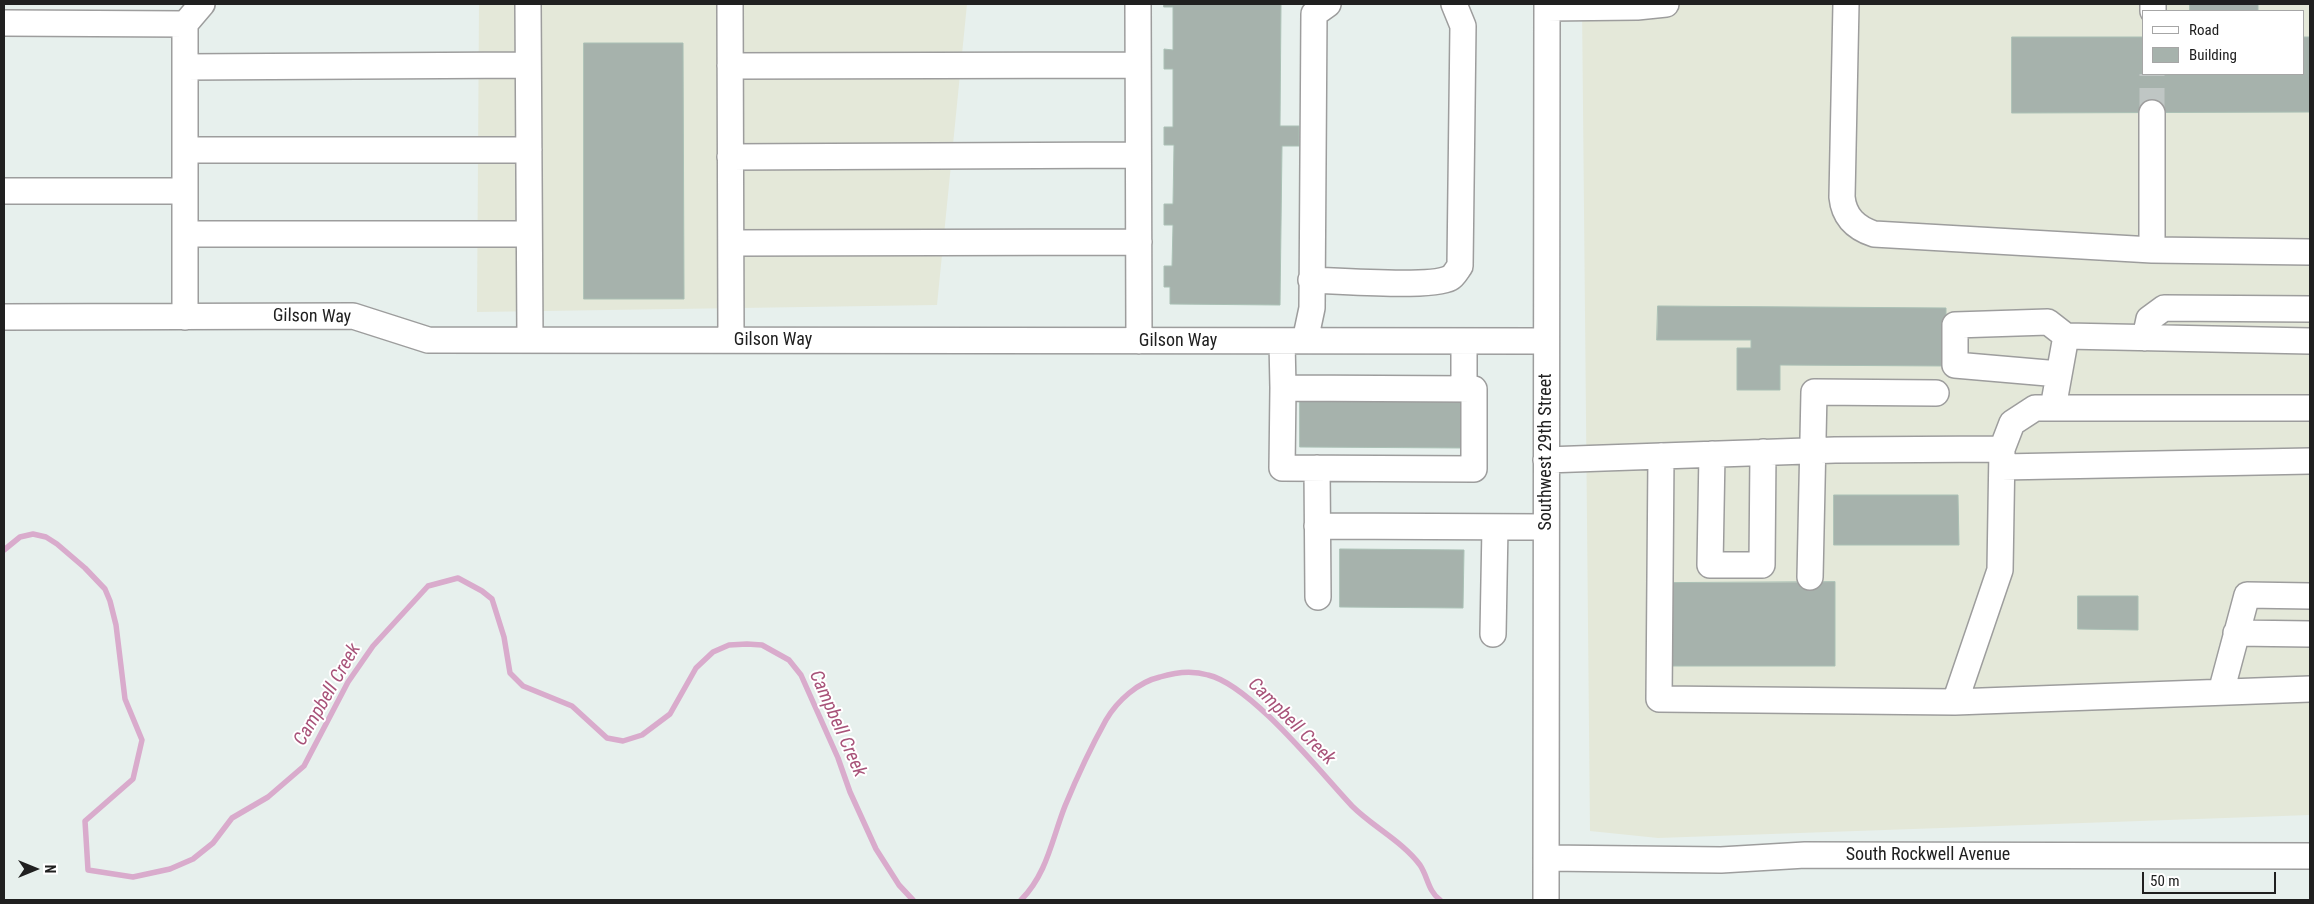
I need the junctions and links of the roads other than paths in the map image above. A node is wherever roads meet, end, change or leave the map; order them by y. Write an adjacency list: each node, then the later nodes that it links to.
1 (202, 4): 11 (street)
2 (528, 4): 12 (street)
3 (730, 4): 14 (street)
4 (1138, 4): 13 (street)
5 (1328, 4): 29 (street)
6 (1454, 4): 29 (street)
7 (1666, 4): 9 (street)
8 (1846, 4): 27 (street)
9 (1547, 6): 40 (street, Southwest 29th Street)
10 (4, 23): 11 (street)
11 (185, 24): 15 (street)
12 (528, 65): 15 (street); 18 (street)
13 (1138, 65): 14 (street); 19 (street)
14 (730, 66): 20 (street)
15 (185, 67): 17 (street)
16 (2152, 112): 27 (street)
17 (185, 150): 18 (street); 22 (street)
18 (529, 150): 24 (street)
19 (1138, 155): 20 (street); 25 (street)
20 (730, 157): 26 (street)
21 (4, 191): 22 (street)
22 (185, 191): 23 (street)
23 (185, 234): 24 (street); 32 (street)
24 (529, 234): 35 (street)
25 (1139, 242): 26 (street); 37 (street)
26 (731, 243): 36 (street)
27 (2152, 250): 28 (street)
28 (2310, 252)
29 (1311, 280): 38 (street)
30 (2310, 309): 34 (street)
31 (4, 317): 32 (street, Gilson Way)
32 (185, 317): 35 (street, Gilson Way)
33 (2066, 336): 34 (street); 42 (street); 42 (street)
34 (2145, 338): 41 (street)
35 (530, 340): 36 (street, Gilson Way)
36 (731, 340): 37 (street, Gilson Way)
37 (1139, 341): 38 (street, Gilson Way)
38 (1294, 341): 39 (street, Gilson Way); 43 (street)
39 (1464, 341): 40 (street, Gilson Way); 44 (street)
40 (1546, 341): 53 (street, Southwest 29th Street)
41 (2310, 341)
42 (2059, 374): 46 (street)
43 (1283, 388): 44 (street); 55 (street)
44 (1464, 389): 55 (street)
45 (1936, 393): 48 (street)
46 (2053, 408): 47 (street); 52 (street)
47 (2310, 408)
48 (1812, 450): 49 (street); 52 (street); 59 (street)
49 (1763, 452): 50 (street); 50 (street)
50 (1712, 454): 51 (street)
51 (1661, 456): 53 (street); 67 (street)
52 (2002, 458): 54 (street); 67 (street)
53 (1546, 460): 58 (street, Southwest 29th Street)
54 (2310, 461)
55 (1317, 468): 56 (street)
56 (1317, 526): 57 (street); 61 (street)
57 (1495, 527): 58 (street); 63 (street)
58 (1546, 528): 69 (street, Southwest 29th Street)
59 (1810, 577)
60 (2310, 596): 62 (street)
61 (1318, 597)
62 (2236, 633): 64 (street); 66 (street)
63 (1493, 634)
64 (2310, 634)
65 (2310, 689): 66 (street)
66 (2221, 692): 67 (street)
67 (1955, 702)
68 (2310, 856): 69 (street, South Rockwell Avenue)
69 (1546, 858): 70 (street, Southwest 29th Street)
70 (1546, 900)

